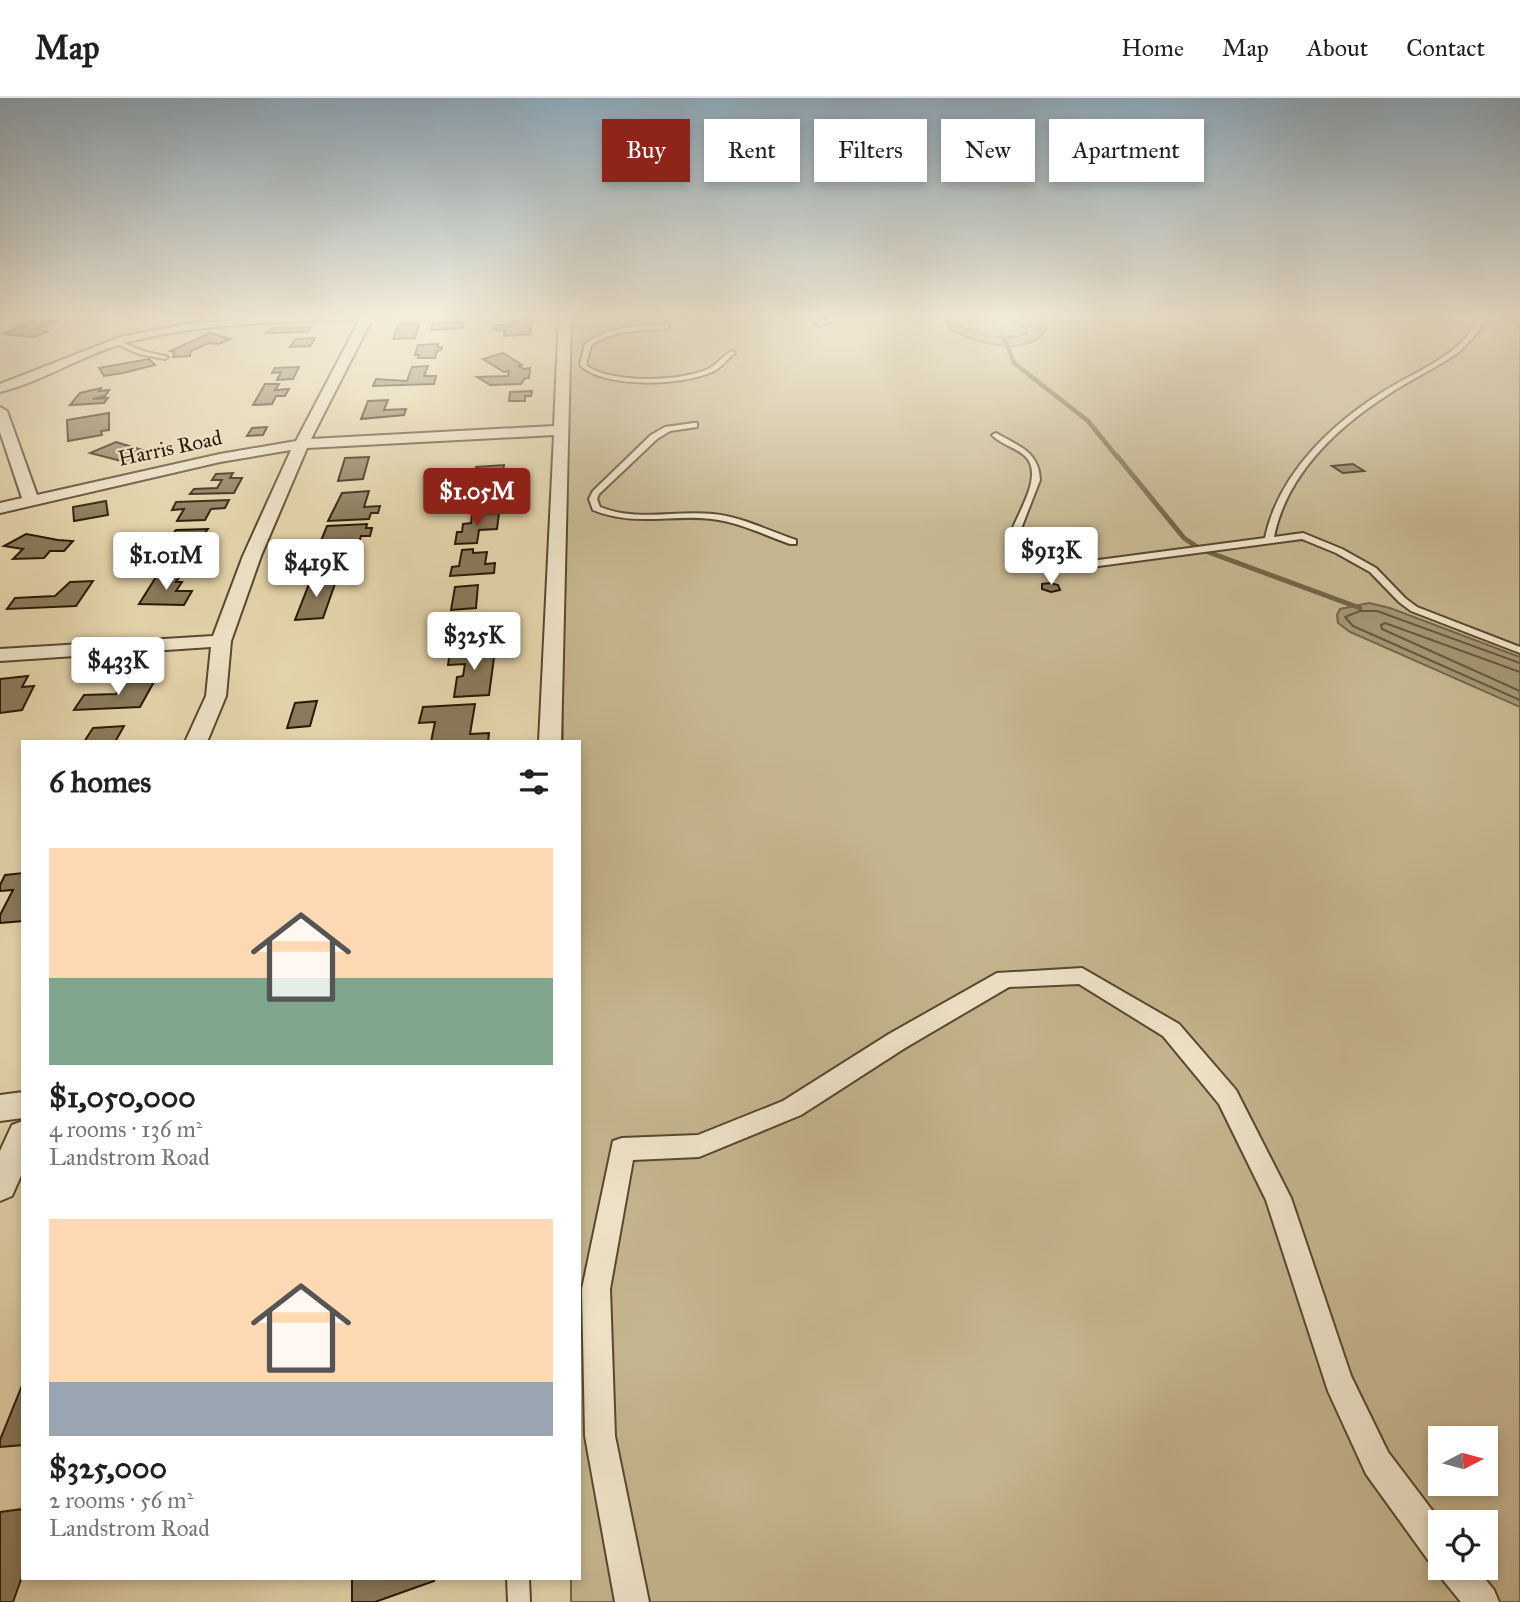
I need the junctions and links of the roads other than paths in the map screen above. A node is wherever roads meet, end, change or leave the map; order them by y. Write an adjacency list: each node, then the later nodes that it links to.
1 (25, 385): 5 (street)
2 (332, 385): 9 (street)
3 (563, 385): 7 (street)
4 (1400, 385): 12 (lane)
5 (6, 406): 10 (street)
6 (694, 425): 13 (lane)
7 (561, 430): 9 (street, Harris Road); 18 (street)
8 (996, 435): 12 (lane)
9 (301, 444): 10 (street, Harris Road); 14 (street)
10 (31, 500): 11 (street, Harris Road)
11 (0, 508)
12 (1269, 539): 15 (lane)
13 (793, 542)
14 (221, 641): 16 (street); 17 (street)
15 (1520, 650)
16 (0, 655)
17 (197, 740)
18 (550, 740)
19 (21, 1105): 20 (street)
20 (0, 1108)
21 (21, 1139): 22 (street)
22 (0, 1186)
23 (1428, 1532): 27 (street)
24 (518, 1580): 26 (lane)
25 (1465, 1580): 28 (street)
26 (519, 1602)
27 (632, 1602)
28 (1482, 1602)

